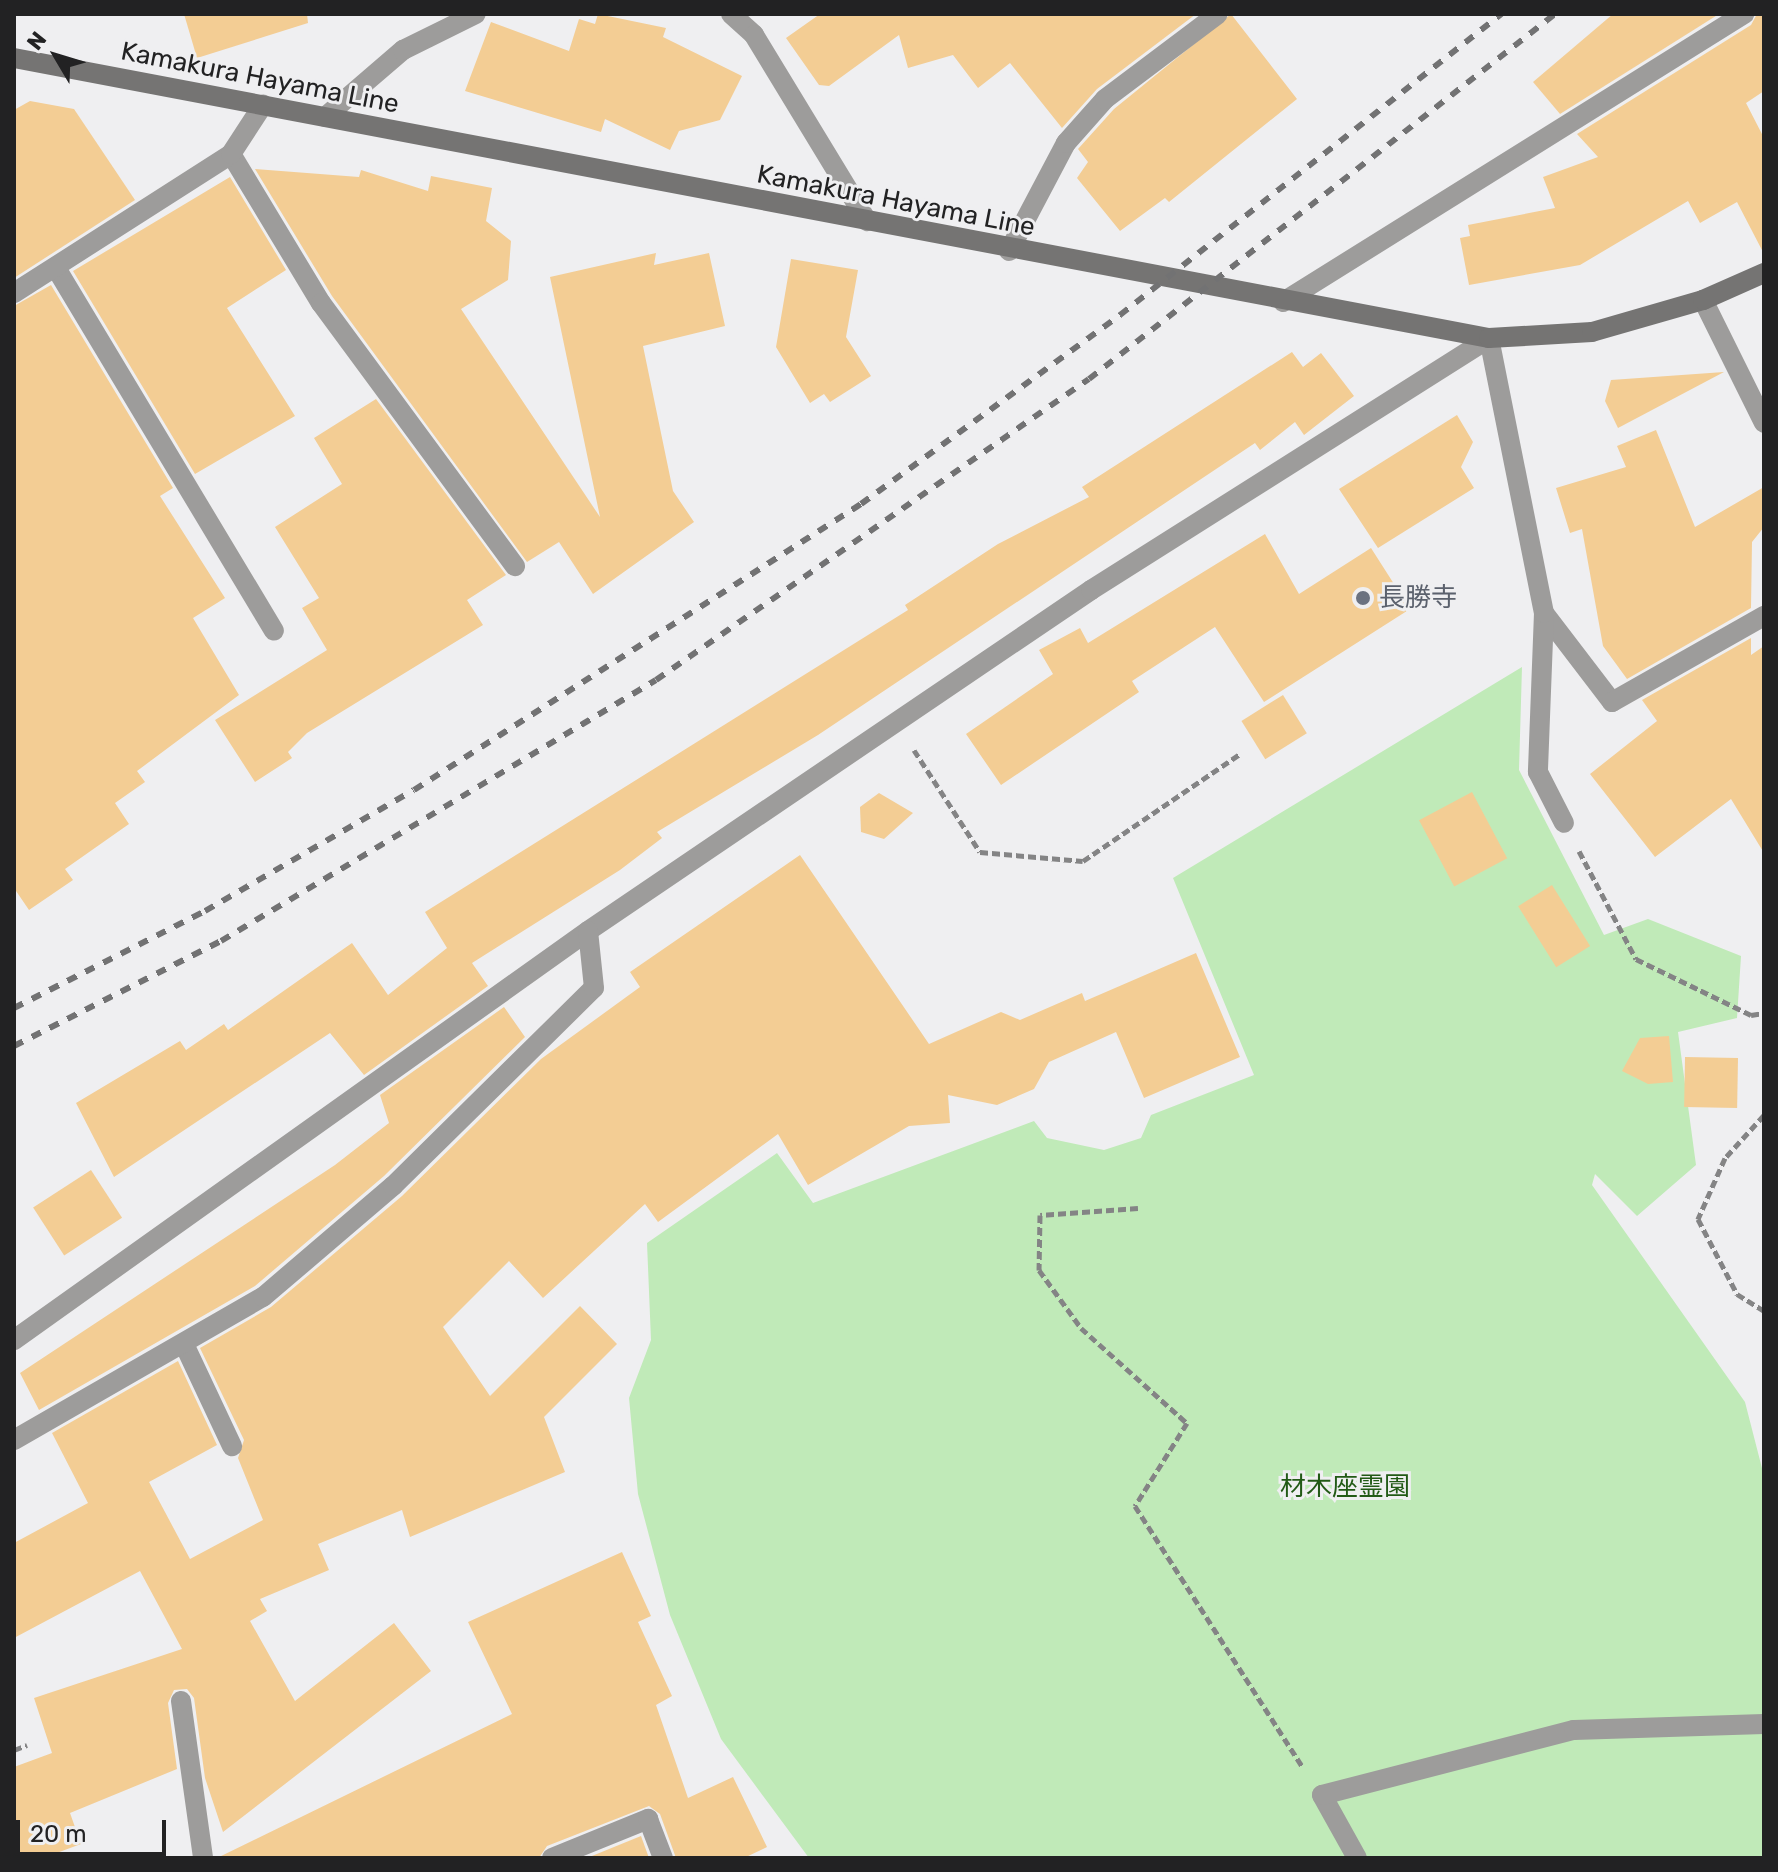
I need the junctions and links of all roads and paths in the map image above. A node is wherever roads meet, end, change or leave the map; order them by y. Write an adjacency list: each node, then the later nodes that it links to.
1 (476, 14): 7 (street)
2 (731, 14): 9 (street)
3 (1218, 14): 10 (street)
4 (1744, 14): 15 (street)
5 (14, 58): 6 (main road, Kamakura Hayama Line)
6 (263, 105): 7 (main road, Kamakura Hayama Line); 8 (street)
7 (325, 117): 9 (main road, Kamakura Hayama Line)
8 (231, 154): 11 (street); 18 (street)
9 (867, 221): 10 (main road, Kamakura Hayama Line)
10 (1009, 251): 15 (main road, Kamakura Hayama Line)
11 (56, 268): 13 (street); 21 (street)
12 (1764, 273): 14 (main road, Kamakura Hayama Line)
13 (14, 293)
14 (1703, 300): 16 (main road, Kamakura Hayama Line); 17 (street)
15 (1283, 302): 16 (main road, Kamakura Hayama Line)
16 (1489, 338): 19 (street); 22 (street)
17 (1764, 423)
18 (515, 566)
19 (1544, 613): 20 (street); 24 (street)
20 (1764, 616)
21 (274, 631)
22 (896, 723): 23 (path); 25 (street)
23 (1240, 754)
24 (1564, 823): 26 (path)
25 (588, 931): 30 (street); 31 (street)
26 (1764, 1013)
27 (1764, 1115): 29 (path)
28 (1138, 1208): 38 (path)
29 (1764, 1311)
30 (14, 1340)
31 (184, 1344): 32 (street); 33 (street)
32 (14, 1440)
33 (232, 1446)
34 (181, 1701): 39 (street)
35 (1764, 1724): 38 (street)
36 (27, 1745): 37 (path)
37 (14, 1750)
38 (1322, 1795): 42 (street)
39 (203, 1858)
40 (552, 1858): 41 (street)
41 (663, 1858)
42 (1357, 1858)

